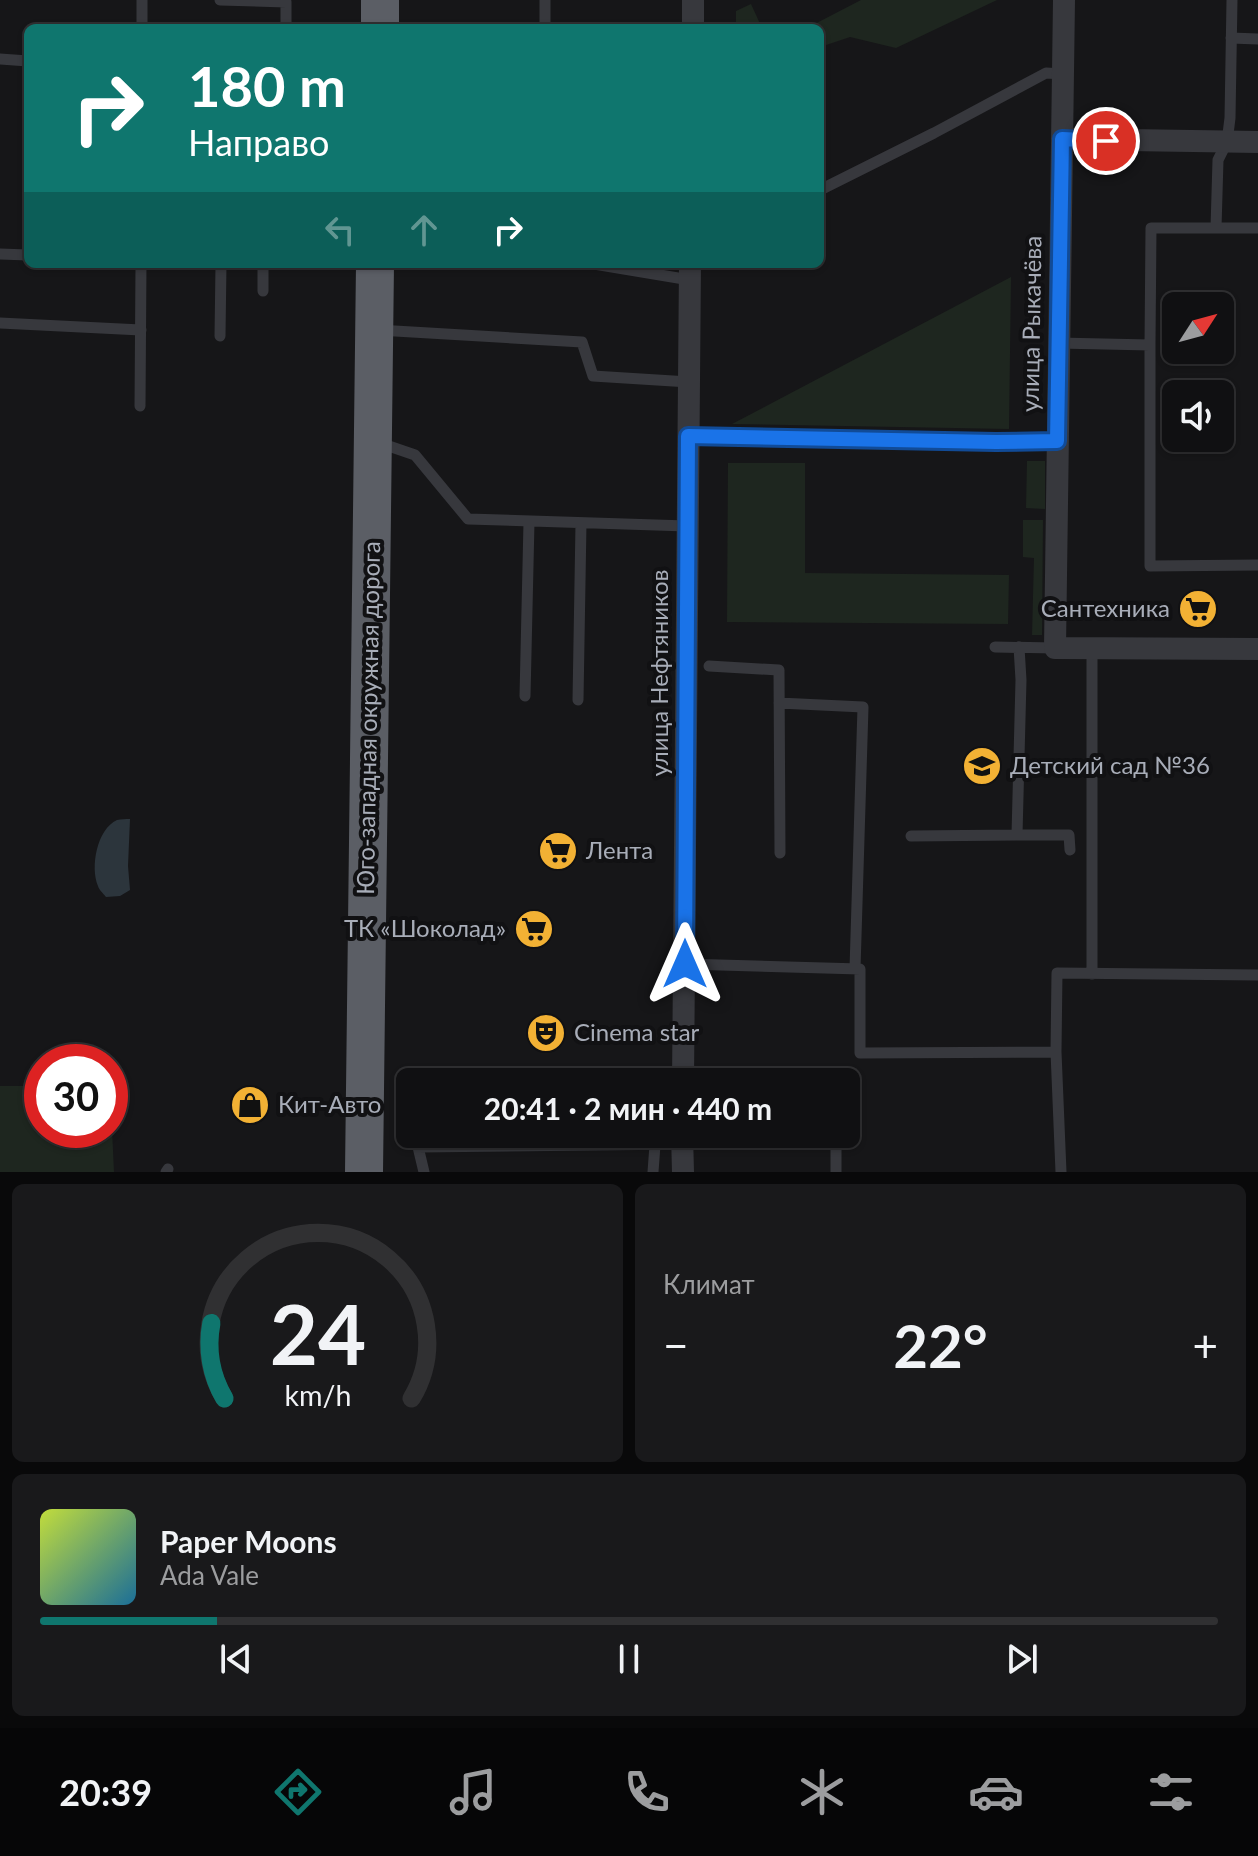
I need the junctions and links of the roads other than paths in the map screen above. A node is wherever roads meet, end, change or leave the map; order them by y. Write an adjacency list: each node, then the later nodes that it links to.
1 (142, 0): 7 (lane)
2 (220, 0): 8 (lane)
3 (380, 0): 9 (highway)
4 (545, 0): 10 (lane)
5 (1064, 0): 15 (street, улица Рыкачёва)
6 (1232, 0): 11 (lane)
7 (142, 24)
8 (286, 24)
9 (380, 24)
10 (545, 24)
11 (1231, 38): 12 (lane); 17 (lane)
12 (1258, 39)
13 (0, 59): 14 (lane)
14 (24, 61)
15 (1063, 74): 16 (street, улица Рыкачёва); 19 (lane)
16 (1062, 139): 17 (street); 35 (street, улица Рыкачёва)
17 (1227, 142): 18 (street); 20 (lane)
18 (1258, 142)
19 (824, 188)
20 (1216, 228): 21 (lane); 36 (lane)
21 (1258, 228)
22 (0, 254): 23 (lane)
23 (24, 255)
24 (141, 268): 32 (lane)
25 (221, 268): 34 (lane)
26 (263, 268): 30 (lane)
27 (375, 268): 33 (highway, Юго-западная окружная дорога)
28 (642, 268): 29 (lane)
29 (690, 272): 37 (street, улица Нефтяников)
30 (263, 291)
31 (0, 323): 32 (lane)
32 (141, 330): 38 (lane)
33 (374, 330): 37 (lane); 40 (highway, Юго-западная окружная дорога)
34 (220, 336)
35 (1058, 343): 36 (lane); 41 (street, улица Рыкачёва)
36 (1150, 345): 45 (lane)
37 (689, 382): 39 (street, улица Нефтяников)
38 (140, 406)
39 (688, 436): 41 (lane); 44 (street, улица Нефтяников)
40 (372, 440): 42 (lane); 69 (highway, Юго-западная окружная дорога)
41 (1057, 441): 48 (street, улица Рыкачёва)
42 (529, 522): 43 (lane); 52 (lane)
43 (581, 523): 44 (lane); 53 (lane)
44 (687, 526): 59 (street, улица Нефтяников)
45 (1258, 565)
46 (995, 647): 47 (lane)
47 (1019, 647): 48 (lane); 55 (lane)
48 (1055, 648): 49 (street)
49 (1092, 648): 50 (street); 61 (lane)
50 (1258, 649)
51 (709, 666): 54 (lane)
52 (525, 696)
53 (578, 700)
54 (779, 703): 58 (lane); 60 (lane)
55 (1017, 835): 56 (lane); 57 (lane)
56 (911, 836)
57 (1070, 850)
58 (780, 853)
59 (685, 964): 60 (lane); 64 (street, улица Нефтяников)
60 (855, 969): 63 (lane)
61 (1092, 974): 62 (lane); 63 (lane)
62 (1258, 975)
63 (1056, 1052): 74 (lane)
64 (683, 1068)
65 (418, 1148): 70 (lane)
66 (655, 1148): 71 (lane)
67 (682, 1148): 72 (street)
68 (836, 1148): 73 (lane)
69 (364, 1172)
70 (424, 1172)
71 (653, 1172)
72 (683, 1172)
73 (836, 1172)
74 (1061, 1172)

